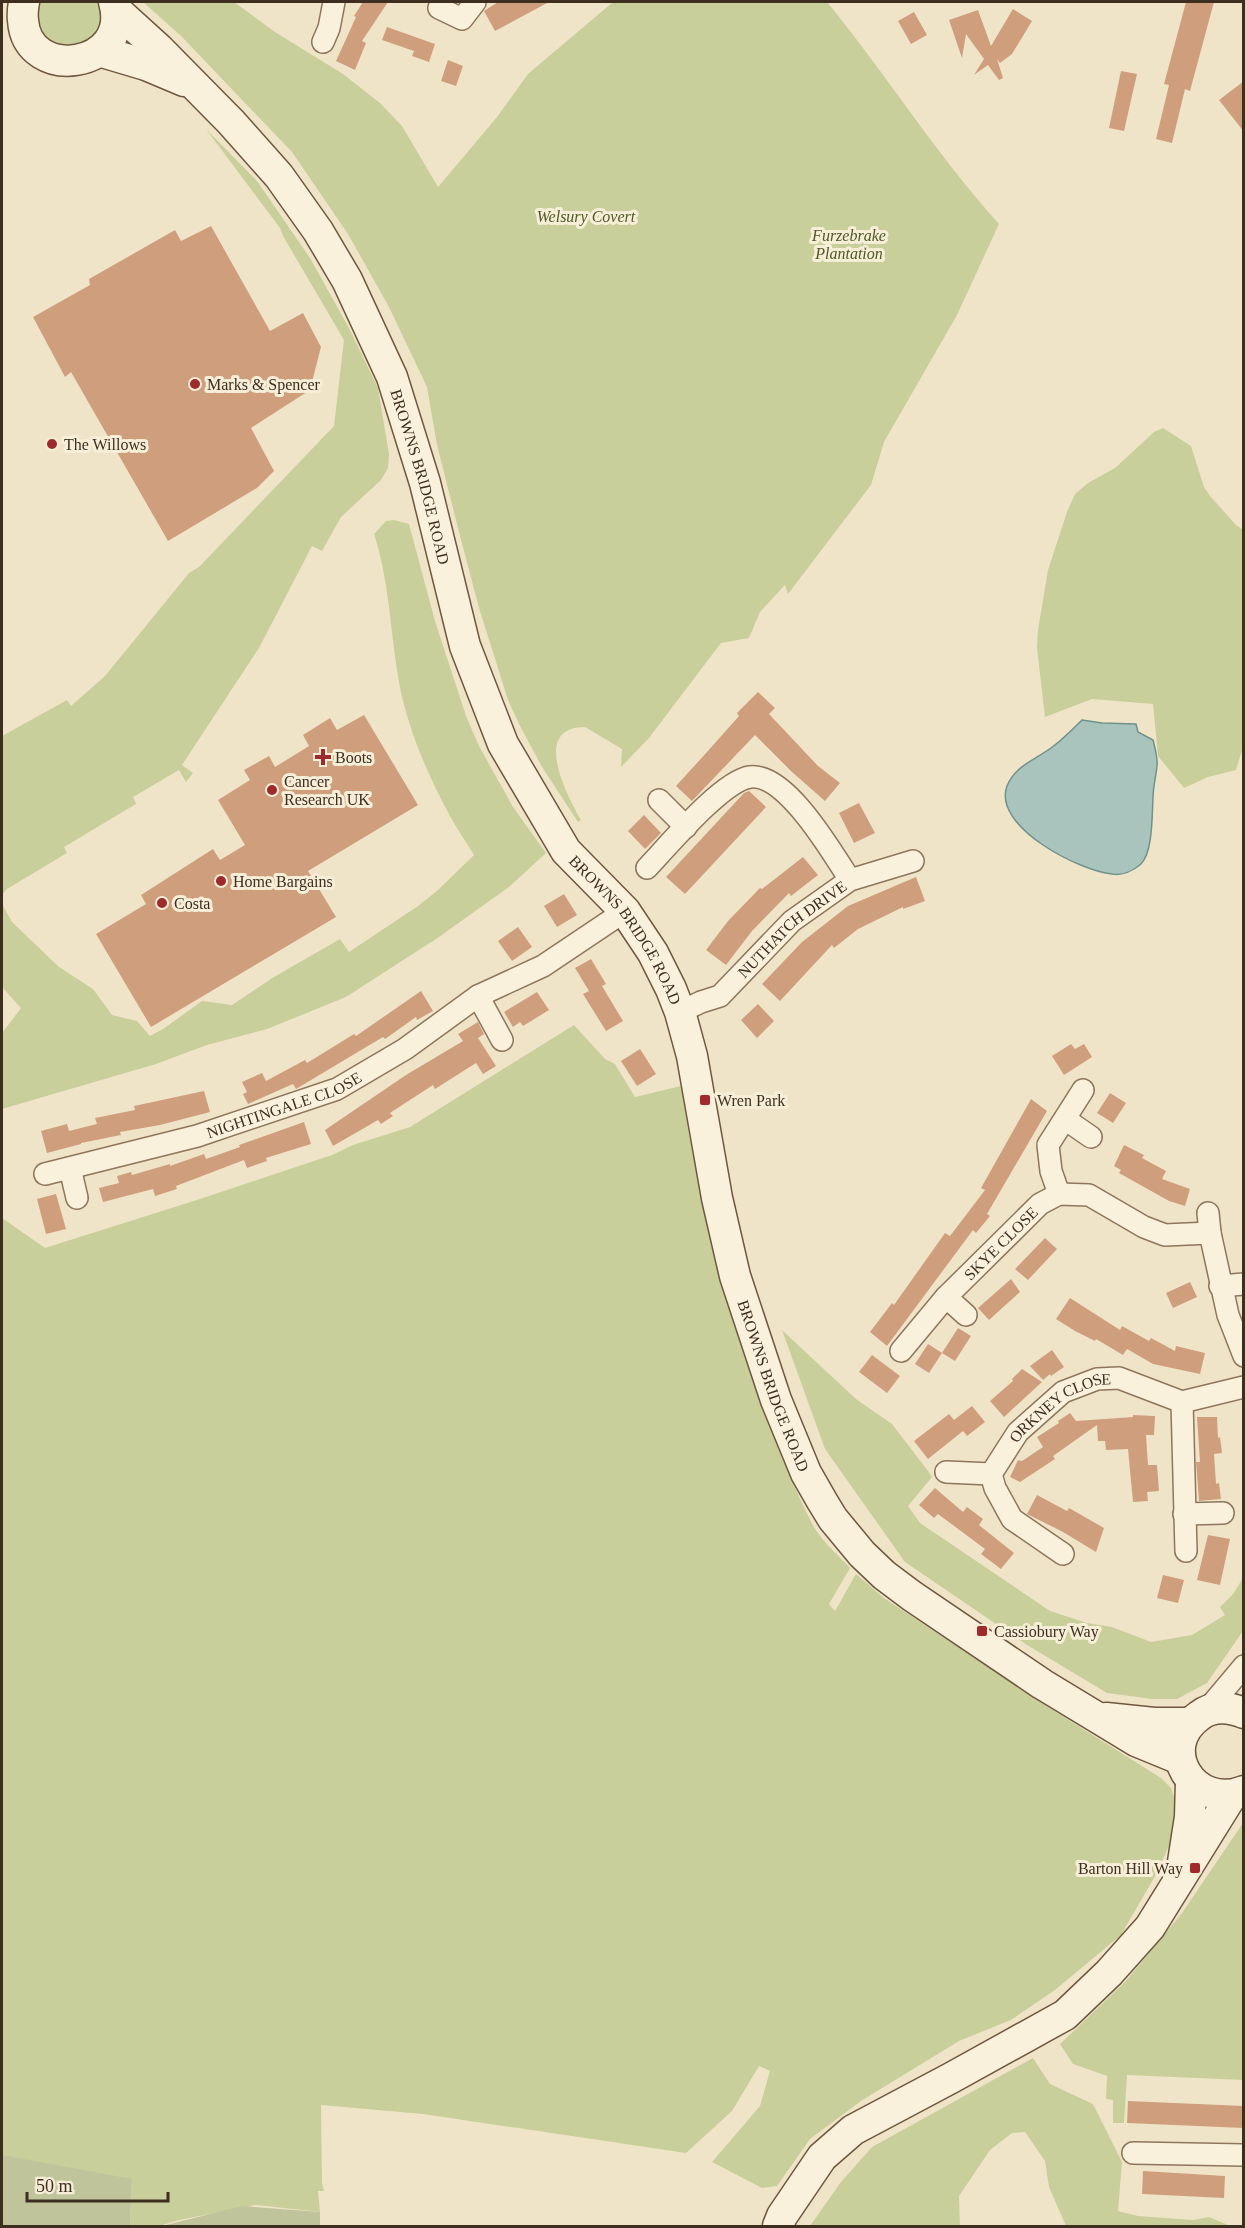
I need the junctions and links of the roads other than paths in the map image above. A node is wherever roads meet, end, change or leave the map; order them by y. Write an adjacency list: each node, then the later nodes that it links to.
1 (334, 2): 6 (street)
2 (475, 2): 4 (street)
3 (115, 6): 7 (street, BROWNS BRIDGE ROAD); 8 (street, BROWNS BRIDGE ROAD)
4 (440, 8)
5 (16, 11): 7 (street)
6 (323, 42)
7 (99, 51): 8 (street, BROWNS BRIDGE ROAD)
8 (194, 85): 14 (street, BROWNS BRIDGE ROAD)
9 (659, 800): 10 (street)
10 (686, 826): 12 (street); 13 (street)
11 (913, 861): 13 (street, NUTHATCH DRIVE)
12 (647, 868)
13 (850, 880): 16 (street, NUTHATCH DRIVE)
14 (625, 911): 15 (street, NIGHTINGALE CLOSE); 16 (street, BROWNS BRIDGE ROAD)
15 (478, 996): 17 (street); 21 (street, NIGHTINGALE CLOSE)
16 (680, 1012): 42 (street, BROWNS BRIDGE ROAD)
17 (502, 1040)
18 (1083, 1090): 19 (street)
19 (1065, 1119): 20 (street); 23 (street)
20 (1091, 1137)
21 (70, 1168): 22 (street, NIGHTINGALE CLOSE); 24 (street)
22 (45, 1174)
23 (1059, 1194): 26 (street); 27 (street, SKYE CLOSE)
24 (77, 1198)
25 (1244, 1284): 26 (street)
26 (1220, 1286): 30 (street)
27 (946, 1297): 28 (street); 29 (street, SKYE CLOSE)
28 (966, 1315)
29 (901, 1351)
30 (1244, 1356)
31 (1244, 1387): 32 (street)
32 (1182, 1402): 34 (street, ORKNEY CLOSE); 35 (street)
33 (946, 1472): 34 (street)
34 (992, 1474): 38 (street)
35 (1184, 1514): 36 (street); 37 (street)
36 (1223, 1514)
37 (1186, 1551)
38 (1063, 1554)
39 (1244, 1666): 41 (street)
40 (1244, 1713): 41 (street, BROWNS BRIDGE ROAD)
41 (1198, 1716): 42 (street, BROWNS BRIDGE ROAD); 43 (street)
42 (1097, 1717): 43 (street, BROWNS BRIDGE ROAD)
43 (1185, 1770): 44 (street, BROWNS BRIDGE ROAD); 45 (street)
44 (1238, 1793): 45 (street)
45 (1180, 1877): 48 (street)
46 (1133, 2153): 47 (street)
47 (1244, 2155)
48 (778, 2226)

